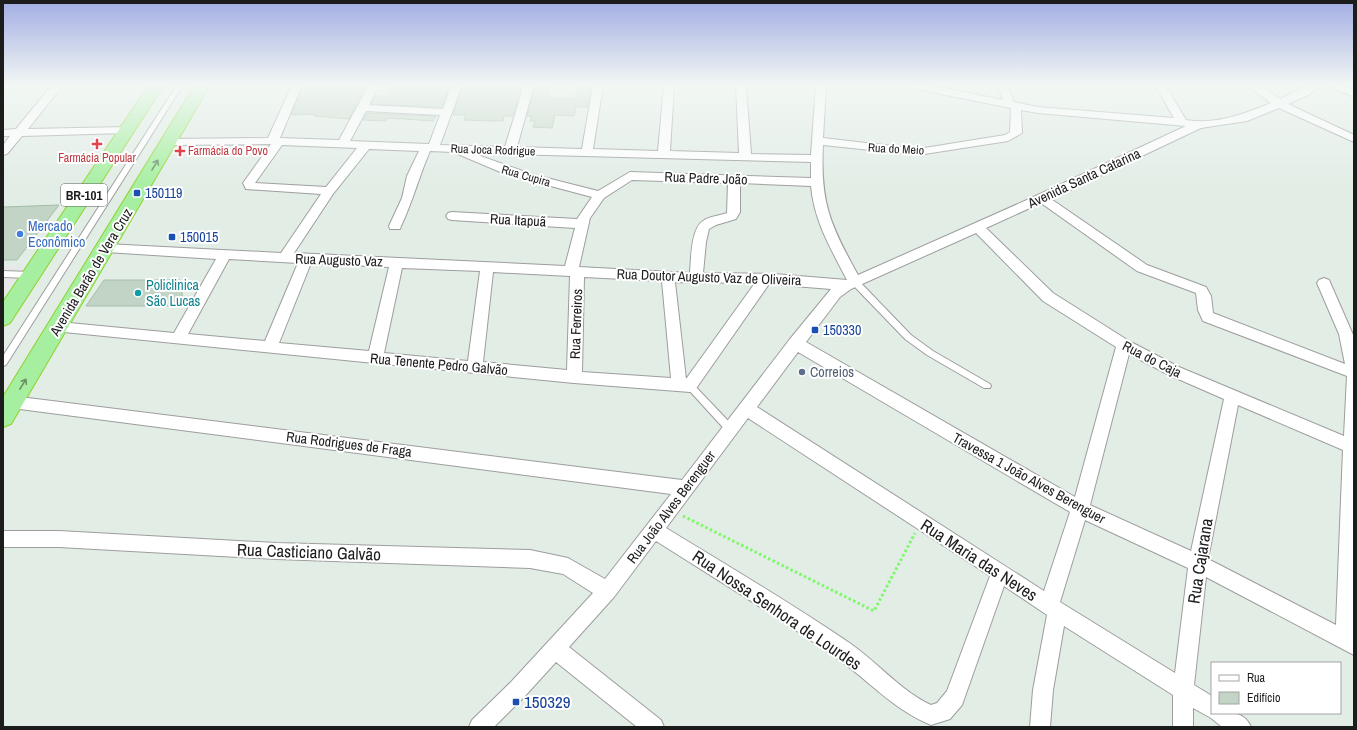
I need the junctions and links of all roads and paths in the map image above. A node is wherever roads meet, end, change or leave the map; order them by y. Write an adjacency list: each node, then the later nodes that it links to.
1 (30, 119): 21 (street)
2 (134, 119): 20 (highway, BR-101)
3 (158, 119): 70 (lane)
4 (183, 119): 26 (highway, Avenida Barão de Vera Cruz / BR-101)
5 (284, 119): 24 (street)
6 (356, 119): 27 (street)
7 (443, 119): 29 (street)
8 (519, 119): 31 (street)
9 (592, 119): 33 (street)
10 (667, 119): 35 (street)
11 (742, 119): 36 (street)
12 (819, 119): 25 (street)
13 (1015, 119): 25 (street, Rua do Meio)
14 (1142, 119): 18 (street)
15 (1180, 119): 18 (street)
16 (1242, 119): 19 (street, Avenida Santa Catarina)
17 (1312, 119): 23 (street)
18 (1182, 122): 19 (street)
19 (1198, 125): 43 (street, Avenida Santa Catarina)
20 (127, 130): 21 (street); 56 (highway, BR-101)
21 (19, 132): 22 (street); 32 (street)
22 (3, 133)
23 (1354, 139)
24 (276, 141): 26 (street, Rua Joca Rodrigue); 27 (street, Rua Joca Rodrigue); 41 (street)
25 (818, 141): 37 (street)
26 (169, 142): 48 (highway, Avenida Barão de Vera Cruz / BR-101, one-way to 26)
27 (343, 144): 28 (street, Rua Joca Rodrigue)
28 (366, 145): 29 (street, Rua Joca Rodrigue); 41 (street)
29 (430, 148): 30 (street, Rua Joca Rodrigue); 46 (street)
30 (454, 149): 31 (street, Rua Joca Rodrigue); 42 (street, Rua Cupira)
31 (510, 150): 33 (street, Rua Joca Rodrigue)
32 (3, 152)
33 (587, 152): 34 (street, Rua Joca Rodrigue)
34 (632, 153): 35 (street, Rua Joca Rodrigue); 38 (street)
35 (664, 154): 36 (street, Rua Joca Rodrigue)
36 (744, 156): 37 (street, Rua Joca Rodrigue)
37 (818, 159): 40 (street)
38 (630, 176): 39 (street, Rua Padre João); 42 (street)
39 (734, 179): 40 (street, Rua Padre João); 58 (street)
40 (818, 182): 62 (street)
41 (329, 190): 50 (street)
42 (600, 195): 45 (street, Rua Ferreiros)
43 (1042, 198): 47 (street, Avenida Santa Catarina); 73 (street)
44 (452, 216): 45 (street, Rua Itapuã)
45 (583, 224): 54 (street, Rua Ferreiros)
46 (395, 226)
47 (978, 227): 62 (street, Avenida Santa Catarina); 67 (street, Rua do Caja)
48 (106, 248): 49 (street, Rua Augusto Vaz); 64 (highway, Avenida Barão de Vera Cruz / BR-101)
49 (225, 255): 50 (street, Rua Augusto Vaz); 65 (street)
50 (284, 258): 51 (street, Rua Augusto Vaz)
51 (306, 259): 52 (street, Rua Augusto Vaz); 68 (street)
52 (397, 262): 53 (street, Rua Augusto Vaz); 69 (street)
53 (487, 266): 54 (street, Rua Augusto Vaz); 71 (street)
54 (574, 271): 57 (street, Rua Doutor Augusto Vaz de Oliveira); 74 (street, Rua Ferreiros)
55 (6, 274): 56 (lane); 60 (lane)
56 (31, 275): 63 (highway, BR-101)
57 (668, 277): 58 (street, Rua Doutor Augusto Vaz de Oliveira); 76 (street)
58 (696, 278): 59 (street, Rua Doutor Augusto Vaz de Oliveira)
59 (765, 279): 62 (street, Rua Doutor Augusto Vaz de Oliveira); 76 (street)
60 (3, 280)
61 (1324, 283): 72 (street)
62 (851, 284): 66 (street, Rua João Alves Berenguer); 77 (lane)
63 (6, 309)
64 (58, 327): 65 (street, Rua Tenente Pedro Galvão); 80 (highway, Avenida Barão de Vera Cruz / BR-101, one-way to 64)
65 (178, 339): 68 (street, Rua Tenente Pedro Galvão)
66 (795, 343): 79 (street, Rua João Alves Berenguer); 84 (street, Travessa 1 João Alves Berenguer)
67 (1124, 345): 78 (street, Rua do Caja); 84 (street)
68 (270, 348): 69 (street, Rua Tenente Pedro Galvão)
69 (374, 358): 71 (street, Rua Tenente Pedro Galvão)
70 (3, 364)
71 (475, 367): 74 (street, Rua Tenente Pedro Galvão)
72 (1354, 368)
73 (1354, 373)
74 (574, 377): 76 (street, Rua Tenente Pedro Galvão)
75 (1354, 377): 82 (street)
76 (684, 385): 81 (lane)
77 (987, 386)
78 (1232, 397): 82 (street, Rua do Caja); 89 (street, Rua Cajarana)
79 (747, 409): 81 (street, Rua João Alves Berenguer); 86 (street, Rua Maria das Neves)
80 (7, 410): 83 (street, Rua Rodrigues de Fraga)
81 (731, 430): 83 (street, Rua João Alves Berenguer)
82 (1352, 447): 93 (street)
83 (686, 488): 85 (street, Rua João Alves Berenguer)
84 (1080, 509): 89 (street, Travessa 1 João Alves Berenguer); 92 (street)
85 (671, 510): 86 (path); 87 (street, Rua João Alves Berenguer)
86 (921, 522): 90 (street, Rua Maria das Neves)
87 (654, 530): 90 (street, Rua Nossa Senhora de Lourdes); 91 (street, Rua João Alves Berenguer)
88 (3, 539): 91 (street, Rua Casticiano Galvão)
89 (1198, 563): 93 (street, Travessa 1 João Alves Berenguer); 95 (street, Rua Cajarana)
90 (1000, 572): 92 (street, Rua Maria das Neves)
91 (607, 591): 94 (street, Rua João Alves Berenguer)
92 (1053, 608): 95 (street, Rua Maria das Neves); 100 (street)
93 (1349, 643)
94 (554, 648): 98 (street, Rua João Alves Berenguer); 99 (street)
95 (1183, 690): 96 (street, Rua Maria das Neves); 101 (street, Rua Cajarana)
96 (1211, 707)
97 (1221, 714): 102 (street)
98 (479, 727)
99 (654, 727)
100 (1040, 727)
101 (1183, 727)
102 (1241, 727)

